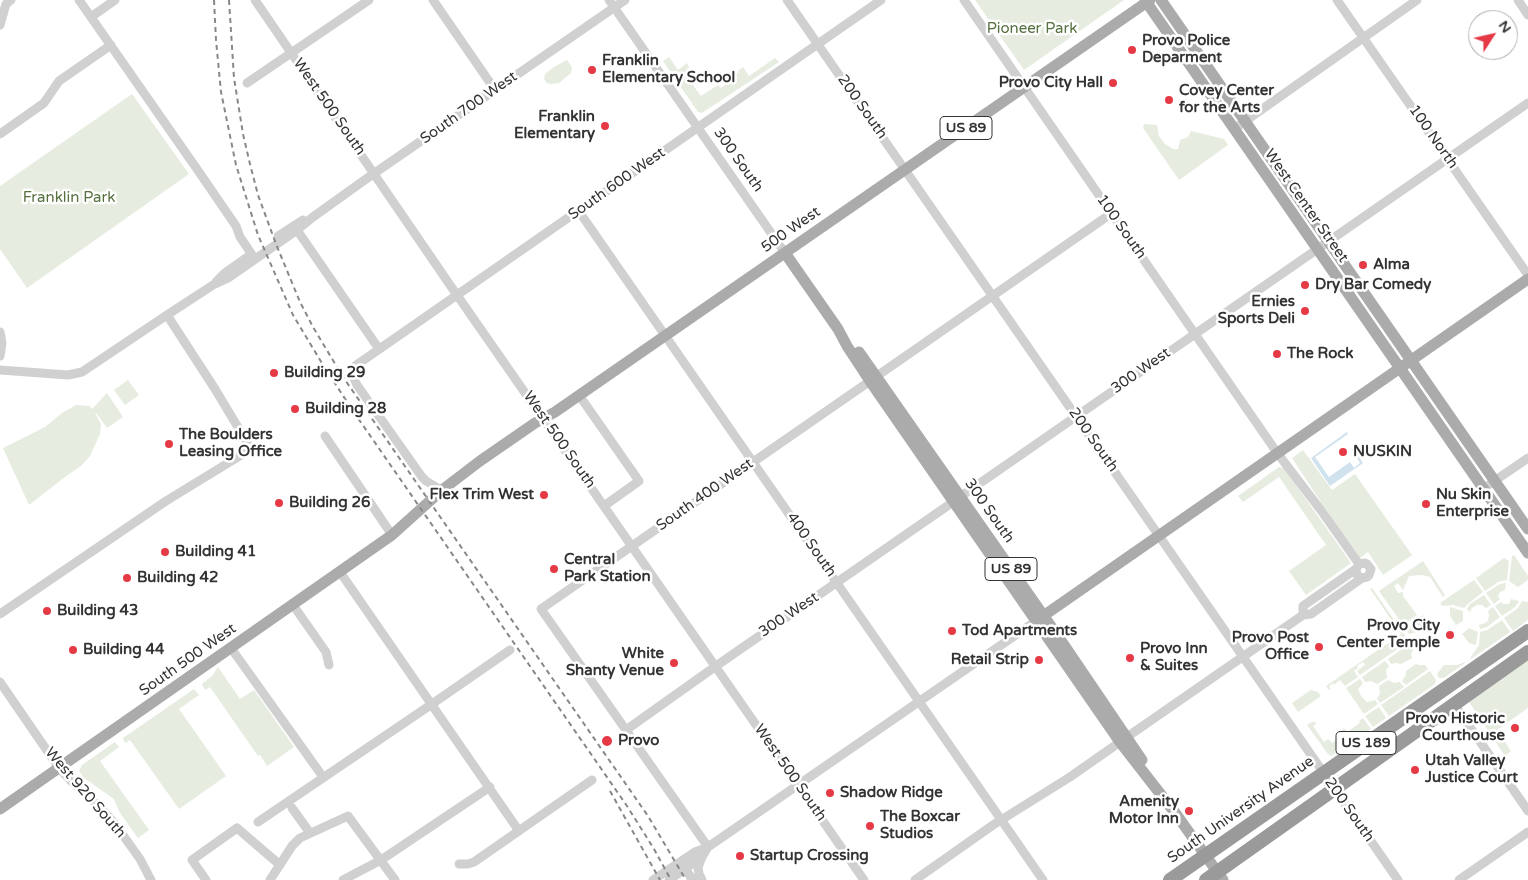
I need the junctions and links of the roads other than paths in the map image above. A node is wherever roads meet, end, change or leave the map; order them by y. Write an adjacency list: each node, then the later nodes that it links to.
1 (11, 0): 19 (street)
2 (79, 0): 18 (street)
3 (115, 0): 18 (street)
4 (255, 0): 23 (street, West 500 South)
5 (368, 0): 23 (street)
6 (433, 0): 26 (street)
7 (625, 0): 16 (street, South 700 West)
8 (787, 0): 22 (street, 200 South)
9 (881, 0): 22 (street, South 600 West)
10 (964, 0): 25 (street, 100 South)
11 (1161, 0): 28 (main road, West Center Street)
12 (1337, 0): 20 (street, 100 North)
13 (1417, 0): 20 (street)
14 (1518, 0): 17 (street)
15 (1148, 1): 25 (main road, 500 West / US 89); 30 (main road, West Center Street)
16 (612, 4): 26 (street, South 700 West); 29 (street, 300 South)
17 (1528, 15)
18 (91, 17): 21 (street)
19 (0, 25)
20 (1363, 37): 28 (street); 32 (street, 100 North)
21 (111, 45): 31 (street); 41 (street)
22 (818, 45): 29 (street, South 600 West); 33 (street, 200 South)
23 (292, 53): 24 (street); 34 (street, West 500 South)
24 (248, 83)
25 (1024, 88): 33 (main road, 500 West / US 89); 36 (street, 100 South)
26 (495, 90): 34 (street, South 700 West)
27 (1528, 103): 32 (street, 300 West)
28 (1245, 121): 30 (street); 39 (main road, West Center Street)
29 (698, 128): 35 (street, South 600 West); 40 (street, 300 South)
30 (1234, 129): 39 (main road, West Center Street)
31 (0, 134)
32 (1447, 159): 39 (street, 300 West); 42 (street, 100 North)
33 (905, 170): 40 (main road, 500 West / US 89); 45 (street, 200 South)
34 (375, 173): 37 (street, South 700 West); 44 (street, West 500 South)
35 (578, 210): 44 (street, South 600 West); 49 (street, 400 South)
36 (1112, 213): 45 (street, South 400 West); 48 (street, 100 South)
37 (313, 217): 38 (street, South 700 West); 41 (street, South 700 West)
38 (297, 230): 41 (street, South 700 West); 50 (street)
39 (1322, 244): 48 (street, 300 West); 52 (main road, West Center Street); 53 (main road, West Center Street)
40 (785, 253): 49 (main road, 500 West); 55 (main road, 300 South / US 89)
41 (256, 255): 46 (street, South 700 West)
42 (1528, 275)
43 (1528, 279): 52 (main road)
44 (457, 294): 50 (street, South 600 West); 58 (street, West 500 South)
45 (992, 296): 55 (street, South 400 West); 57 (street, 200 South)
46 (167, 314): 54 (street, South 700 West); 79 (street)
47 (0, 332): 51 (street)
48 (1196, 333): 57 (street, 300 West); 60 (street, 100 South)
49 (665, 336): 56 (main road, 500 West); 62 (street, 400 South)
50 (379, 349): 66 (street, South 600 West)
51 (0, 356)
52 (1411, 360): 53 (main road); 63 (main road, West Center Street)
53 (1400, 368): 60 (main road); 65 (main road, West Center Street)
54 (0, 370)
55 (873, 379): 62 (street, South 400 West); 67 (main road, 300 South / US 89)
56 (579, 395): 58 (main road, 500 West); 68 (street)
57 (1076, 416): 67 (street, 300 West); 71 (street, 200 South)
58 (544, 418): 64 (main road, 500 West); 68 (street, West 500 South)
59 (325, 436): 70 (street)
60 (1278, 454): 71 (main road); 74 (street, 100 South)
61 (1528, 458): 63 (street)
62 (753, 462): 72 (street, South 400 West); 77 (street, 400 South)
63 (1494, 481): 65 (street); 69 (main road, West Center Street)
64 (453, 482): 66 (main road, South 500 West); 70 (main road, South 500 West)
65 (1484, 488): 73 (main road, West Center Street)
66 (441, 490): 70 (main road, South 500 West)
67 (957, 500): 77 (street, 300 West); 81 (main road, 300 South / US 89)
68 (604, 506): 72 (street, West 500 South)
69 (1528, 529)
70 (392, 535): 75 (main road, South 500 West)
71 (1159, 536): 81 (main road); 86 (street, 200 South)
72 (632, 546): 88 (street, West 500 South); 93 (street, South 400 West)
73 (1528, 553)
74 (1357, 566): 76 (street); 76 (street); 80 (street)
75 (340, 572): 78 (main road, South 500 West); 91 (street)
76 (1362, 578): 80 (street)
77 (837, 583): 88 (street, 300 West); 90 (street, 400 South)
78 (293, 605): 83 (main road, South 500 West); 87 (street)
79 (0, 614)
80 (1302, 615): 86 (street)
81 (1040, 618): 90 (street); 94 (main road, 300 South / US 89)
82 (1528, 631): 96 (highway, South University Avenue / US 189)
83 (231, 648): 95 (main road, South 500 West); 97 (street)
84 (510, 650): 91 (street)
85 (1528, 652): 92 (highway, US 189)
86 (1243, 656): 94 (street); 96 (street, 200 South)
87 (329, 665)
88 (716, 666): 93 (street, 300 West); 99 (street, West 500 South)
89 (0, 682): 95 (street, West 920 South)
90 (919, 702): 99 (street); 105 (street, 400 South)
91 (432, 704): 97 (street); 100 (street)
92 (1454, 704): 101 (highway, US 189); 104 (street)
93 (626, 730): 110 (street)
94 (1123, 740): 105 (street); 111 (main road, 300 South / US 89)
95 (59, 768): 103 (main road, South 500 West); 118 (street, West 920 South)
96 (1324, 772): 101 (street, 200 South); 111 (highway, South University Avenue / US 189)
97 (323, 777): 106 (street)
98 (592, 780): 107 (street)
99 (798, 785): 110 (street); 127 (street, West 500 South)
100 (490, 788): 107 (street); 113 (street)
101 (1335, 790): 117 (highway, US 189); 131 (street, 200 South)
102 (292, 808): 109 (street)
103 (0, 809)
104 (1528, 811)
105 (1002, 820): 128 (street); 129 (street, 400 South)
106 (258, 822)
107 (519, 831): 114 (street)
108 (1528, 832): 132 (street)
109 (310, 834): 113 (street); 115 (street)
110 (708, 847): 112 (street); 123 (street)
111 (1204, 855): 117 (main road, 300 South / US 89); 130 (highway, South University Avenue / US 189)
112 (702, 857): 116 (street); 126 (street)
113 (381, 860): 121 (street); 122 (street)
114 (460, 864)
115 (280, 865): 119 (street); 120 (street)
116 (685, 869): 124 (street); 125 (street)
117 (1215, 877)
118 (151, 880)
119 (206, 880)
120 (270, 880)
121 (343, 880)
122 (395, 880)
123 (653, 880)
124 (669, 880)
125 (693, 880)
126 (702, 880)
127 (864, 880)
128 (915, 880)
129 (1043, 880)
130 (1170, 880)
131 (1398, 880)
132 (1459, 880)

